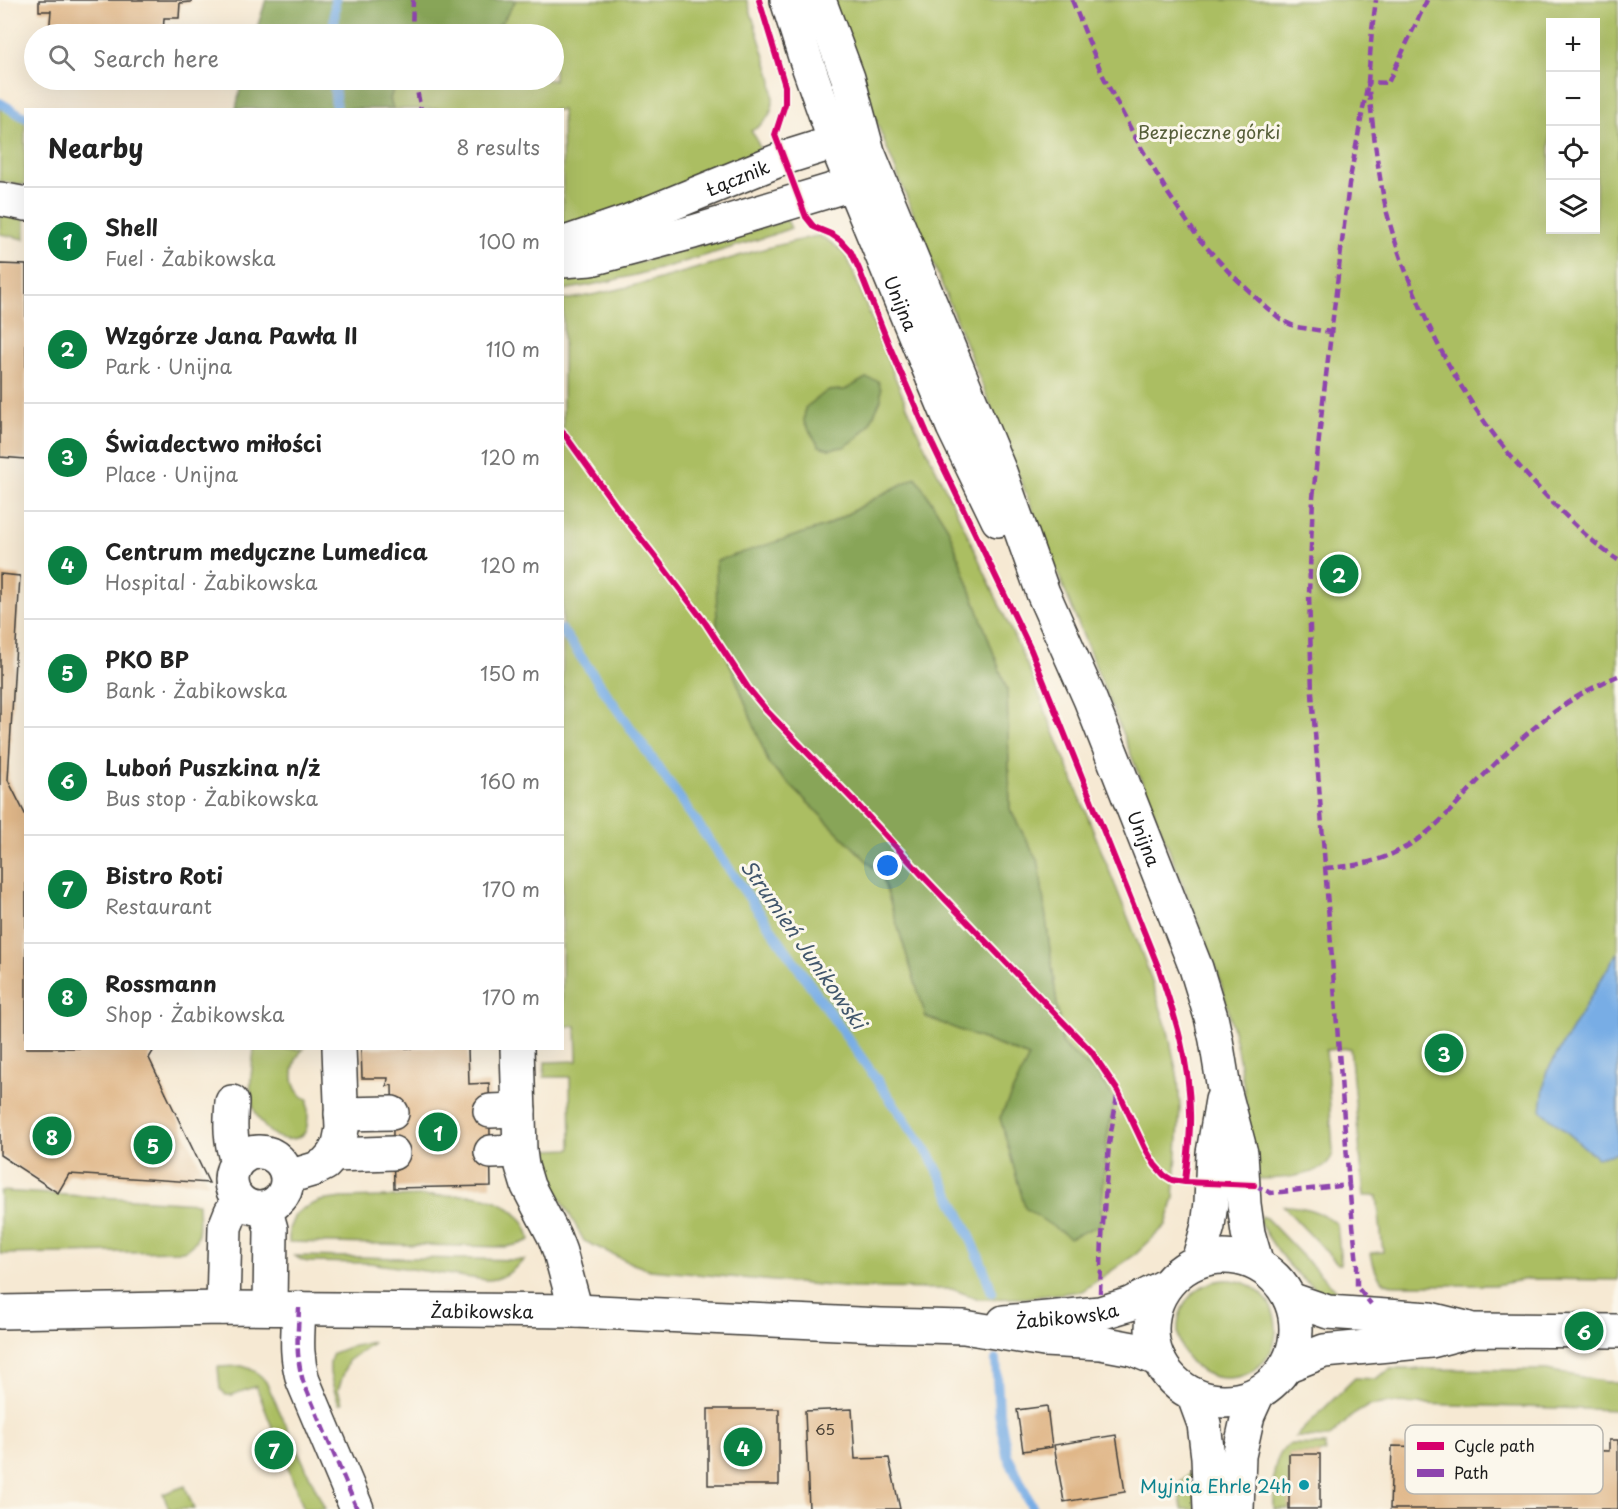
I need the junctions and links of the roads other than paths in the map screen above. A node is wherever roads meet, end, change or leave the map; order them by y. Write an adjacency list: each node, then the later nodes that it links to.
1 (788, 0): 3 (street, Unijna)
2 (819, 0): 4 (street, Unijna)
3 (835, 142): 4 (street); 5 (street, Unijna); 8 (street, Łącznik)
4 (868, 152): 5 (street); 10 (street, Unijna)
5 (852, 184): 9 (street, Łącznik); 10 (street, Unijna)
6 (0, 199): 7 (street)
7 (24, 204)
8 (564, 242)
9 (564, 261)
10 (1043, 593): 13 (street, Unijna)
11 (339, 1050): 15 (street)
12 (517, 1050): 26 (street)
13 (1224, 1089): 20 (street, Unijna); 21 (street, Unijna)
14 (392, 1113): 15 (street)
15 (341, 1114): 17 (street)
16 (393, 1153): 17 (street)
17 (333, 1155): 18 (street)
18 (288, 1177): 19 (street); 19 (street)
19 (253, 1205): 24 (street); 25 (street)
20 (1198, 1261): 21 (street); 22 (street)
21 (1257, 1264): 23 (street)
22 (1165, 1286): 28 (street, Żabikowska); 31 (street)
23 (1290, 1299): 29 (street); 32 (street)
24 (223, 1308): 25 (street, Żabikowska); 27 (street, Żabikowska)
25 (285, 1308): 26 (street, Żabikowska); 35 (street)
26 (576, 1311): 28 (street, Żabikowska)
27 (0, 1312)
28 (964, 1327): 31 (street, Żabikowska)
29 (1473, 1330): 30 (street); 32 (street)
30 (1618, 1331)
31 (1159, 1360): 34 (street)
32 (1286, 1366): 33 (street)
33 (1258, 1393): 34 (street); 37 (street)
34 (1193, 1394): 36 (street)
35 (357, 1509)
36 (1210, 1509)
37 (1237, 1509)

